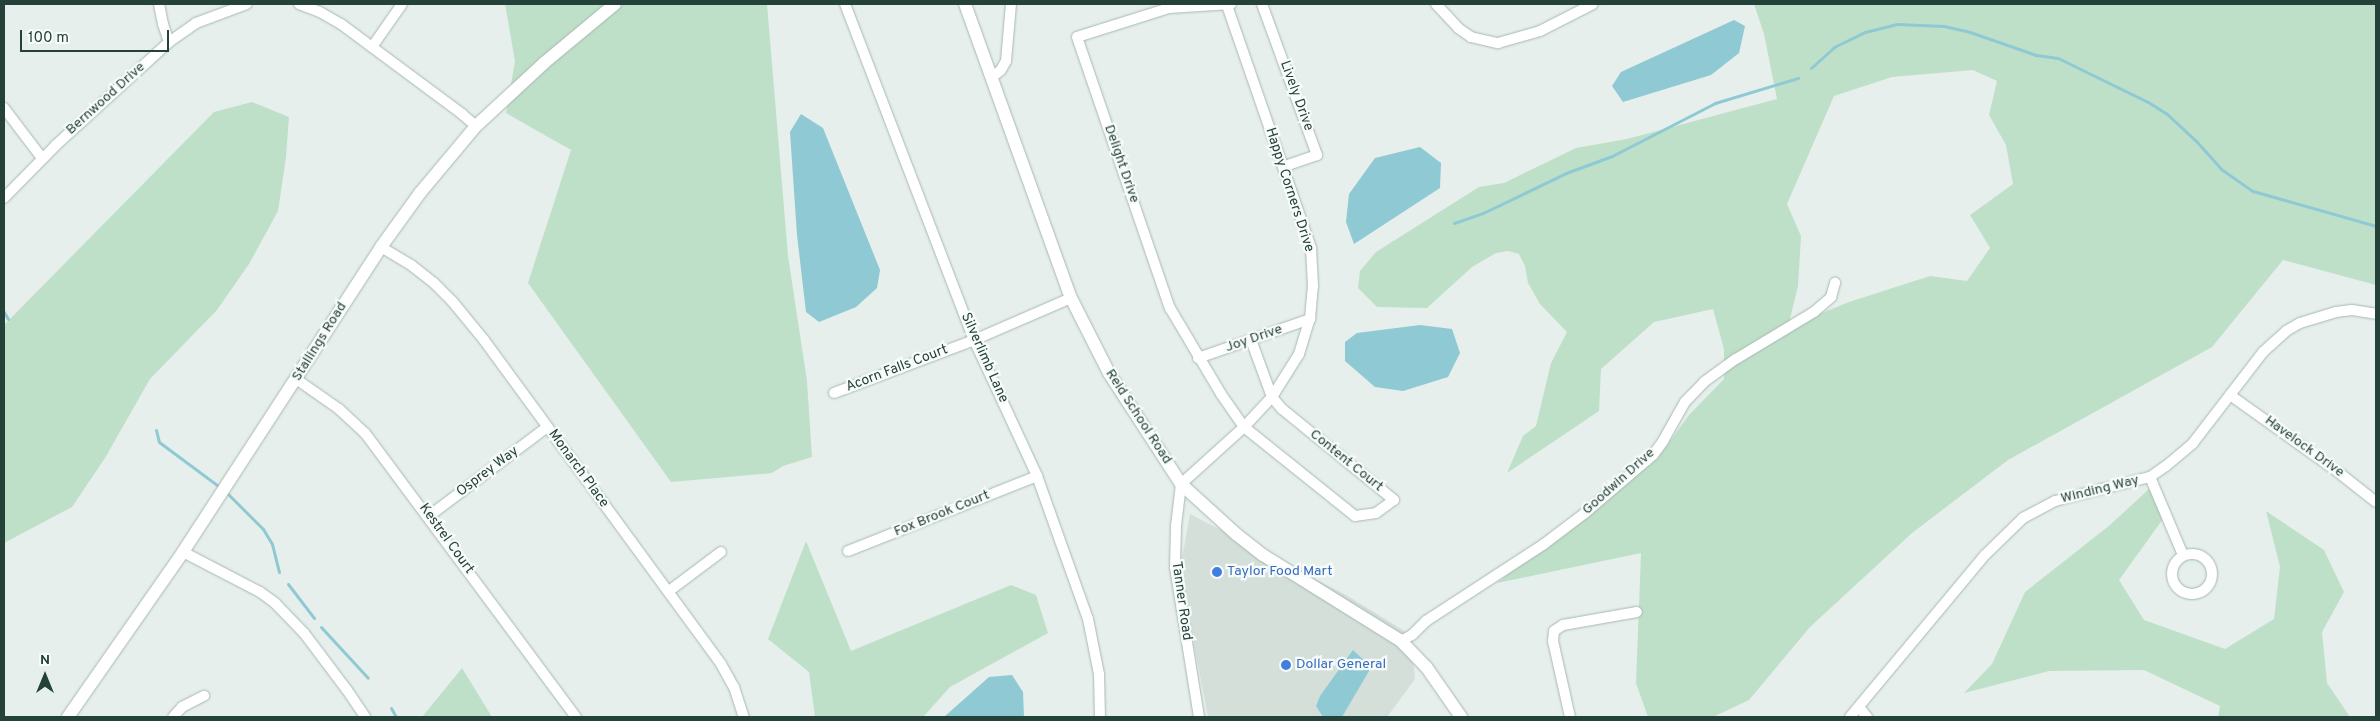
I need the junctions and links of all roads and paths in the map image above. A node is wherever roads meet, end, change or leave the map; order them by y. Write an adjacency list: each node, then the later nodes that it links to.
1 (159, 4): 13 (street)
2 (247, 4): 13 (street, Bernwood Drive)
3 (299, 4): 14 (street)
4 (402, 4): 14 (street)
5 (615, 4): 17 (street, Stallings Road)
6 (845, 4): 26 (street, Silverlimb Lane)
7 (966, 4): 15 (street, Reid School Road)
8 (1011, 4): 15 (street)
9 (1229, 4): 19 (street, Happy Corners Drive); 28 (street, Delight Drive)
10 (1262, 4): 19 (street, Lively Drive)
11 (1436, 4): 12 (street)
12 (1593, 4)
13 (169, 42): 18 (street, Bernwood Drive)
14 (372, 47): 17 (street)
15 (992, 77): 23 (street, Reid School Road)
16 (4, 108): 18 (street)
17 (476, 126): 21 (street, Stallings Road)
18 (42, 158): 20 (street, Bernwood Drive)
19 (1283, 167): 25 (street, Happy Corners Drive)
20 (4, 198)
21 (381, 246): 29 (street, Stallings Road); 33 (street, Monarch Place)
22 (1835, 283): 46 (street, Goodwin Drive)
23 (1071, 298): 26 (street, Acorn Falls Court); 37 (street, Reid School Road)
24 (2376, 314): 31 (street, Winding Way)
25 (1310, 320): 27 (street, Joy Drive); 32 (street, Happy Corners Drive)
26 (974, 340): 30 (street, Acorn Falls Court); 35 (street, Silverlimb Lane)
27 (1251, 340): 28 (street, Joy Drive); 32 (street, Content Court)
28 (1198, 358): 34 (street, Delight Drive)
29 (296, 379): 39 (street, Kestrel Court); 41 (street, Stallings Road)
30 (834, 393)
31 (2230, 395): 36 (street, Winding Way); 38 (street, Havelock Drive)
32 (1272, 398): 34 (street, Happy Corners Drive); 34 (street, Content Court)
33 (548, 427): 39 (street, Osprey Way); 44 (street, Monarch Place)
34 (1244, 427): 37 (street, Happy Corners Drive)
35 (1037, 476): 40 (street, Fox Brook Court); 54 (street, Silverlimb Lane)
36 (2150, 477): 43 (street); 48 (street, Winding Way)
37 (1181, 484): 46 (street, Reid School Road); 55 (street, Tanner Road)
38 (2376, 502)
39 (429, 516): 52 (street, Kestrel Court)
40 (848, 551)
41 (183, 552): 49 (street, Stallings Road); 51 (street)
42 (721, 552): 44 (street)
43 (2183, 555): 43 (street)
44 (669, 591): 53 (street, Monarch Place)
45 (1637, 612): 57 (street)
46 (1401, 641): 56 (street, Reid School Road)
47 (204, 696): 50 (street)
48 (1859, 707): 58 (street, Winding Way); 59 (street)
49 (68, 717)
50 (173, 717)
51 (365, 717)
52 (576, 717)
53 (744, 717)
54 (1100, 717)
55 (1199, 717)
56 (1461, 717)
57 (1570, 717)
58 (1850, 717)
59 (1867, 717)

